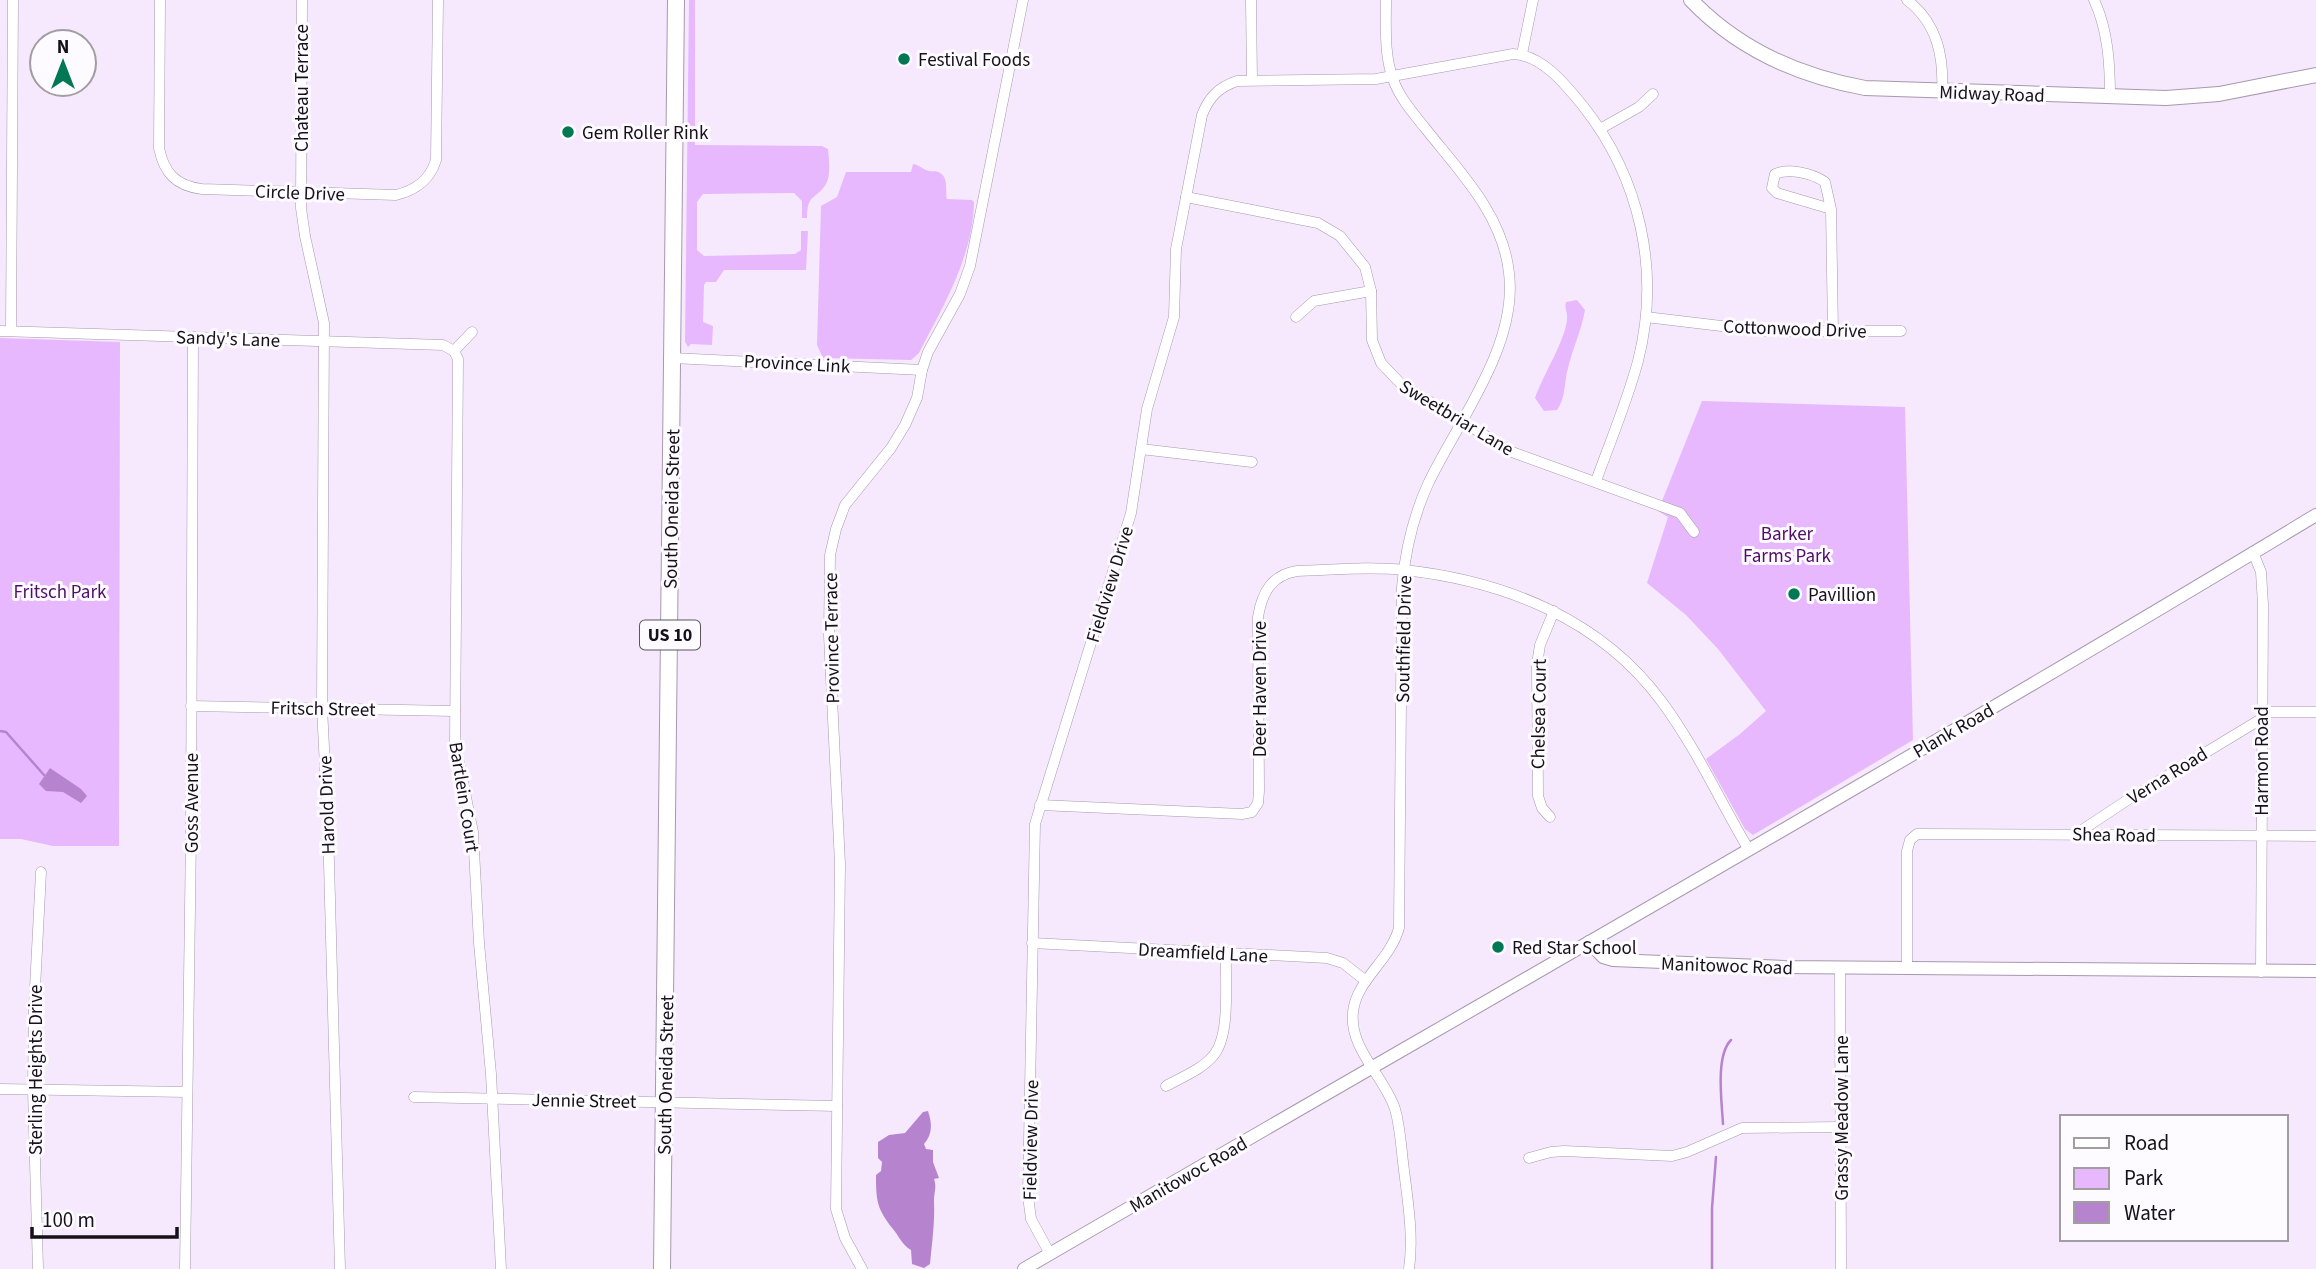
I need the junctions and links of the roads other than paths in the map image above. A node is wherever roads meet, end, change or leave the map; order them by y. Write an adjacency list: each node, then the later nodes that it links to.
1 (13, 0): 27 (street)
2 (160, 0): 21 (street, Circle Drive)
3 (302, 0): 21 (street, Chateau Terrace)
4 (438, 0): 21 (street, Circle Drive)
5 (676, 0): 34 (highway, South Oneida Street / US 10)
6 (1023, 0): 35 (street, Province Terrace)
7 (1251, 0): 16 (street)
8 (1386, 0): 15 (street, Southfield Drive)
9 (1533, 0): 13 (street)
10 (1691, 0): 17 (main road, Midway Road)
11 (1907, 0): 17 (street)
12 (2098, 1): 19 (street)
13 (1522, 54): 15 (street, Fieldview Drive); 20 (street)
14 (2316, 75): 19 (main road, Midway Road)
15 (1391, 76): 16 (street, Fieldview Drive); 36 (street, Southfield Drive)
16 (1252, 80): 22 (street, Fieldview Drive)
17 (1942, 92): 19 (main road, Midway Road)
18 (1653, 94): 20 (street)
19 (2110, 97)
20 (1600, 129): 26 (street)
21 (300, 193): 32 (street, Chateau Terrace)
22 (1186, 197): 24 (street, Sweetbriar Lane); 37 (street, Fieldview Drive)
23 (1831, 209): 23 (street); 28 (street)
24 (1371, 291): 25 (street); 36 (street, Sweetbriar Lane)
25 (1296, 317)
26 (1646, 317): 28 (street, Cottonwood Drive); 39 (street)
27 (5, 331): 31 (street, Sandy's Lane)
28 (1833, 331): 29 (street, Cottonwood Drive)
29 (1901, 331)
30 (472, 332): 33 (street)
31 (193, 337): 32 (street, Sandy's Lane); 45 (street, Goss Avenue)
32 (324, 341): 33 (street, Sandy's Lane); 46 (street, Harold Drive)
33 (454, 351): 47 (street, Bartlein Court)
34 (673, 358): 35 (street, Province Link); 72 (highway, South Oneida Street / US 10)
35 (922, 370): 73 (street, Province Terrace)
36 (1460, 421): 39 (street, Sweetbriar Lane); 43 (street, Southfield Drive)
37 (1141, 449): 38 (street); 50 (street, Fieldview Drive)
38 (1252, 462)
39 (1596, 481): 41 (street, Sweetbriar Lane)
40 (2316, 515): 42 (street, Plank Road)
41 (1695, 532)
42 (2253, 552): 49 (street, Harmon Road); 55 (street, Plank Road)
43 (1404, 570): 44 (street, Deer Haven Drive); 50 (street, Deer Haven Drive); 64 (street, Southfield Drive)
44 (1554, 611): 51 (street, Chelsea Court); 55 (street, Deer Haven Drive)
45 (191, 706): 46 (street, Fritsch Street); 69 (street, Goss Avenue)
46 (323, 708): 47 (street, Fritsch Street); 79 (street, Harold Drive)
47 (454, 711): 71 (street, Bartlein Court)
48 (2316, 712): 49 (street)
49 (2261, 716): 52 (street, Verna Road); 53 (street, Harmon Road)
50 (1040, 805): 58 (street, Fieldview Drive)
51 (1550, 817)
52 (2076, 834): 53 (street, Shea Road); 61 (street, Shea Road)
53 (2261, 835): 54 (street, Shea Road); 62 (street, Harmon Road)
54 (2316, 836)
55 (1749, 850): 57 (street, Plank Road)
56 (41, 872): 68 (street, Sterling Heights Drive)
57 (1589, 942): 60 (street, Manitowoc Road); 65 (street, Manitowoc Road)
58 (1032, 943): 59 (street, Dreamfield Lane); 76 (street, Fieldview Drive)
59 (1226, 954): 64 (street, Dreamfield Lane); 66 (street)
60 (1840, 968): 61 (street, Manitowoc Road); 74 (street, Grassy Meadow Lane)
61 (1907, 969): 62 (street, Manitowoc Road)
62 (2261, 971): 63 (street, Manitowoc Road)
63 (2316, 971)
64 (1366, 981): 65 (street, Southfield Drive)
65 (1372, 1067): 76 (street, Manitowoc Road); 84 (street, Southfield Drive)
66 (1166, 1086)
67 (0, 1089): 68 (street)
68 (33, 1089): 69 (street); 77 (street, Sterling Heights Drive)
69 (187, 1092): 78 (street, Goss Avenue)
70 (414, 1097): 71 (street, Jennie Street)
71 (492, 1099): 72 (street, Jennie Street); 80 (street, Bartlein Court)
72 (664, 1102): 73 (street, Jennie Street); 81 (highway, South Oneida Street / US 10)
73 (837, 1106): 82 (street, Province Terrace)
74 (1841, 1127): 75 (street); 85 (street, Grassy Meadow Lane)
75 (1529, 1158)
76 (1050, 1254): 83 (street, Manitowoc Road)
77 (38, 1269)
78 (185, 1269)
79 (340, 1269)
80 (501, 1269)
81 (662, 1269)
82 (862, 1269)
83 (1024, 1269)
84 (1409, 1269)
85 (1842, 1269)

